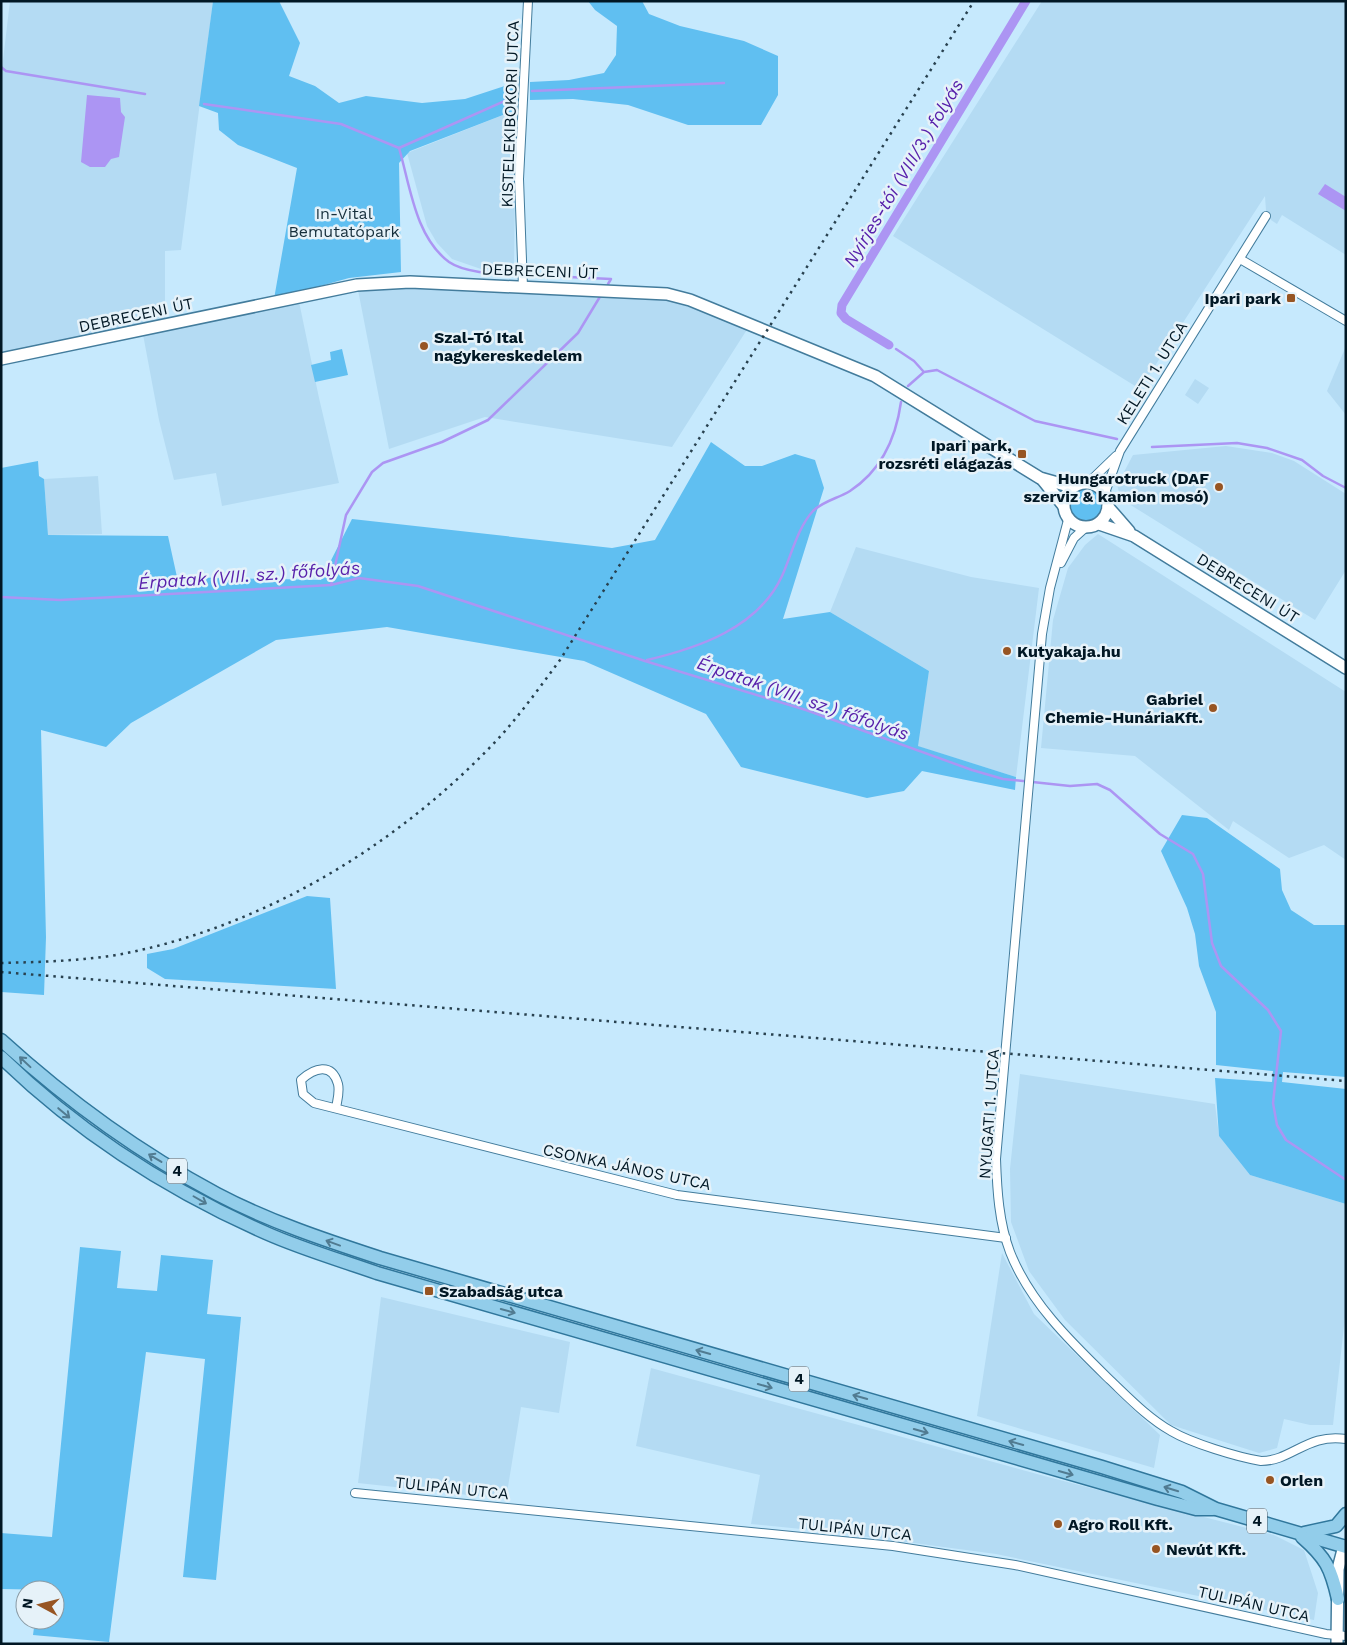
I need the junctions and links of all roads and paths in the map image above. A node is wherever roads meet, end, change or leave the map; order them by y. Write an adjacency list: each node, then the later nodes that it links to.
1 (528, 1): 4 (street, KISTELEKIBOKORI UTCA)
2 (1266, 216): 3 (street, KELETI 1. UTCA)
3 (1240, 259): 5 (street); 7 (street, KELETI 1. UTCA)
4 (523, 287): 6 (street, DEBRECENI ÚT); 8 (street, DEBRECENI ÚT)
5 (1346, 321)
6 (1, 359)
7 (1120, 451): 9 (street); 11 (street)
8 (1040, 478): 10 (street); 12 (street)
9 (1088, 483): 10 (street); 11 (street)
10 (1072, 487): 12 (street)
11 (1105, 493): 13 (street)
12 (1063, 505): 14 (street)
13 (1108, 507): 15 (street); 17 (street)
14 (1068, 520): 16 (street); 18 (street, NYUGATI 1. UTCA)
15 (1099, 524): 16 (street); 17 (street)
16 (1085, 528): 18 (street, NYUGATI 1. UTCA)
17 (1134, 536): 19 (street, DEBRECENI ÚT)
18 (1052, 581): 23 (street, NYUGATI 1. UTCA)
19 (1346, 668)
20 (1, 1040): 26 (main road, 4, one-way to 20)
21 (1, 1057): 26 (main road, 4, one-way to 26)
22 (336, 1108): 22 (street, CSONKA JÁNOS UTCA); 23 (street, CSONKA JÁNOS UTCA)
23 (1006, 1238): 24 (street, NYUGATI 1. UTCA)
24 (1346, 1439)
25 (355, 1493): 33 (street, TULIPÁN UTCA)
26 (1216, 1509): 28 (main road, 4)
27 (1346, 1514): 28 (main road)
28 (1298, 1534): 29 (main road, 4); 32 (main road)
29 (1345, 1543): 32 (street)
30 (1346, 1575): 32 (street)
31 (1346, 1587): 32 (main road)
32 (1338, 1599): 33 (street)
33 (1340, 1638)

